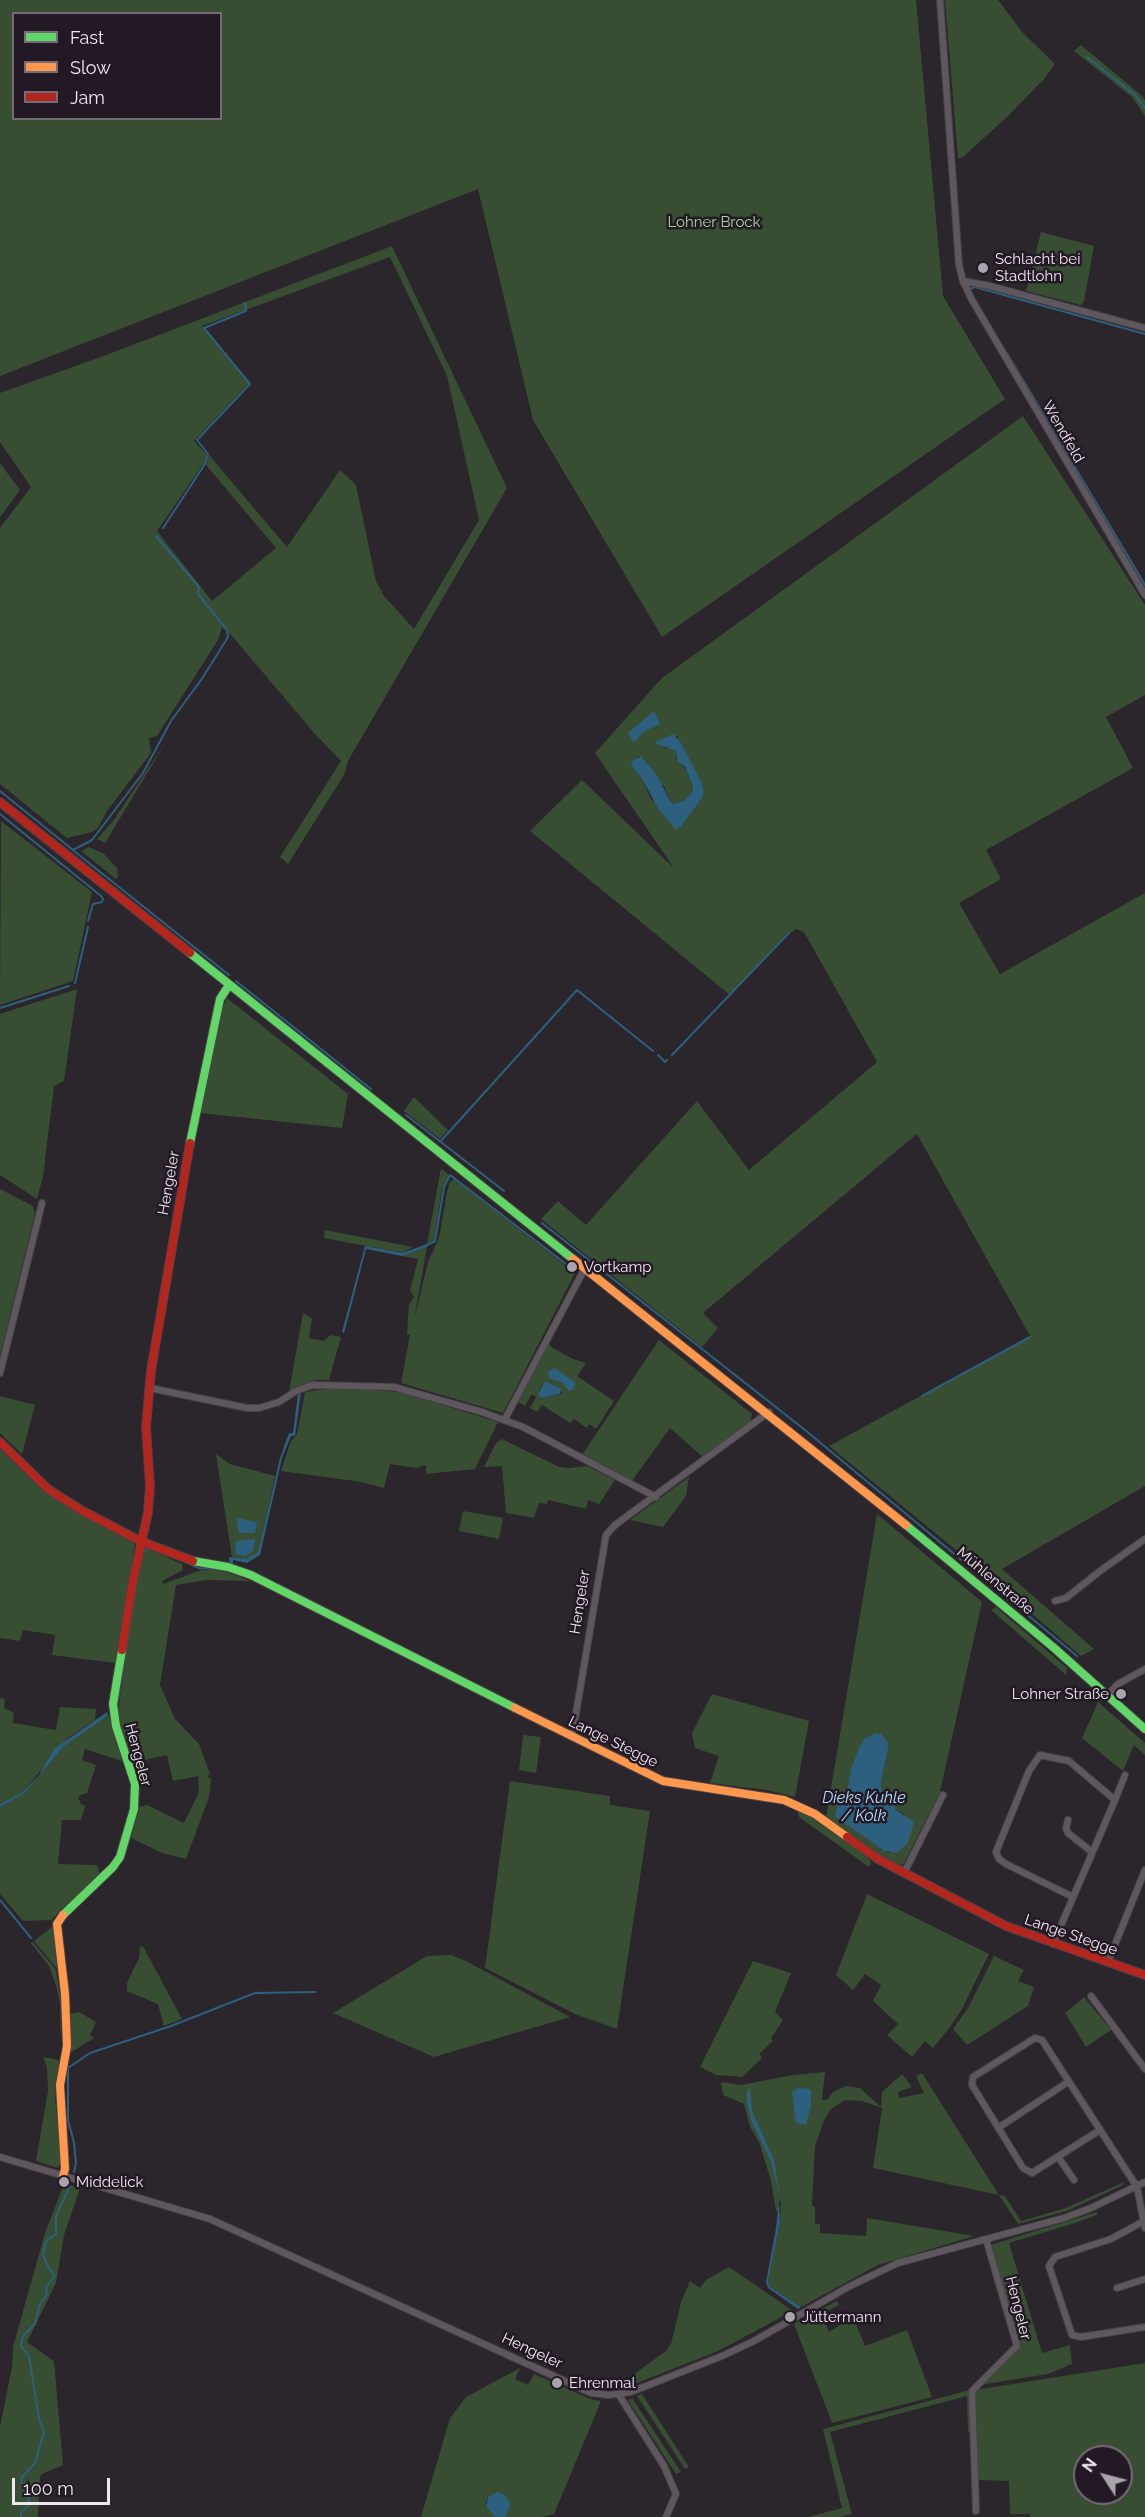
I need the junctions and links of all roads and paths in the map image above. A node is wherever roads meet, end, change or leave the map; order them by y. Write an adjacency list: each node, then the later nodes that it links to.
1 (940, 0): 2 (street, Wendfeld)
2 (963, 280): 3 (street); 4 (street, Wendfeld)
3 (1145, 328)
4 (1145, 595)
5 (0, 802): 6 (street, Mühlenstraße)
6 (229, 985): 8 (street, Mühlenstraße); 10 (street, Hengeler)
7 (42, 1203): 9 (street)
8 (585, 1268): 11 (street, Mühlenstraße); 12 (street)
9 (0, 1373)
10 (150, 1388): 12 (street); 16 (street, Hengeler)
11 (769, 1412): 14 (street, Hengeler); 19 (street, Mühlenstraße)
12 (505, 1419): 14 (street)
13 (0, 1442): 16 (street, Lange Stegge)
14 (656, 1497): 21 (street, Hengeler)
15 (1145, 1539): 17 (street)
16 (140, 1541): 21 (street, Lange Stegge); 40 (street, Hengeler)
17 (1056, 1601)
18 (1145, 1669): 19 (street)
19 (1106, 1695): 20 (street, Mühlenstraße)
20 (1145, 1729)
21 (572, 1737): 28 (street, Lange Stegge)
22 (1125, 1775): 24 (street)
23 (943, 1796): 28 (street)
24 (1115, 1800): 26 (street); 29 (street)
25 (1068, 1820): 26 (street)
26 (1092, 1852): 29 (street)
27 (1145, 1870): 31 (street)
28 (904, 1873): 30 (street, Lange Stegge)
29 (1073, 1897): 30 (street)
30 (1053, 1944): 31 (street, Lange Stegge)
31 (1108, 1962): 32 (street, Lange Stegge)
32 (1145, 1975)
33 (1091, 1996): 34 (street)
34 (1145, 2069)
35 (1068, 2082): 36 (street); 36 (street); 37 (street)
36 (998, 2128): 39 (street)
37 (1100, 2130): 39 (street); 43 (street)
38 (0, 2157): 40 (street, Hengeler)
39 (1058, 2157): 41 (street)
40 (63, 2176): 49 (street, Hengeler)
41 (1074, 2180)
42 (1145, 2182): 43 (street, Hengeler)
43 (1137, 2187): 44 (street); 45 (street, Hengeler)
44 (1144, 2224): 48 (street)
45 (986, 2239): 49 (street, Hengeler); 50 (street, Hengeler)
46 (1145, 2279): 47 (street)
47 (1117, 2288)
48 (1145, 2327)
49 (619, 2395): 51 (street)
50 (976, 2511)
51 (666, 2517)

